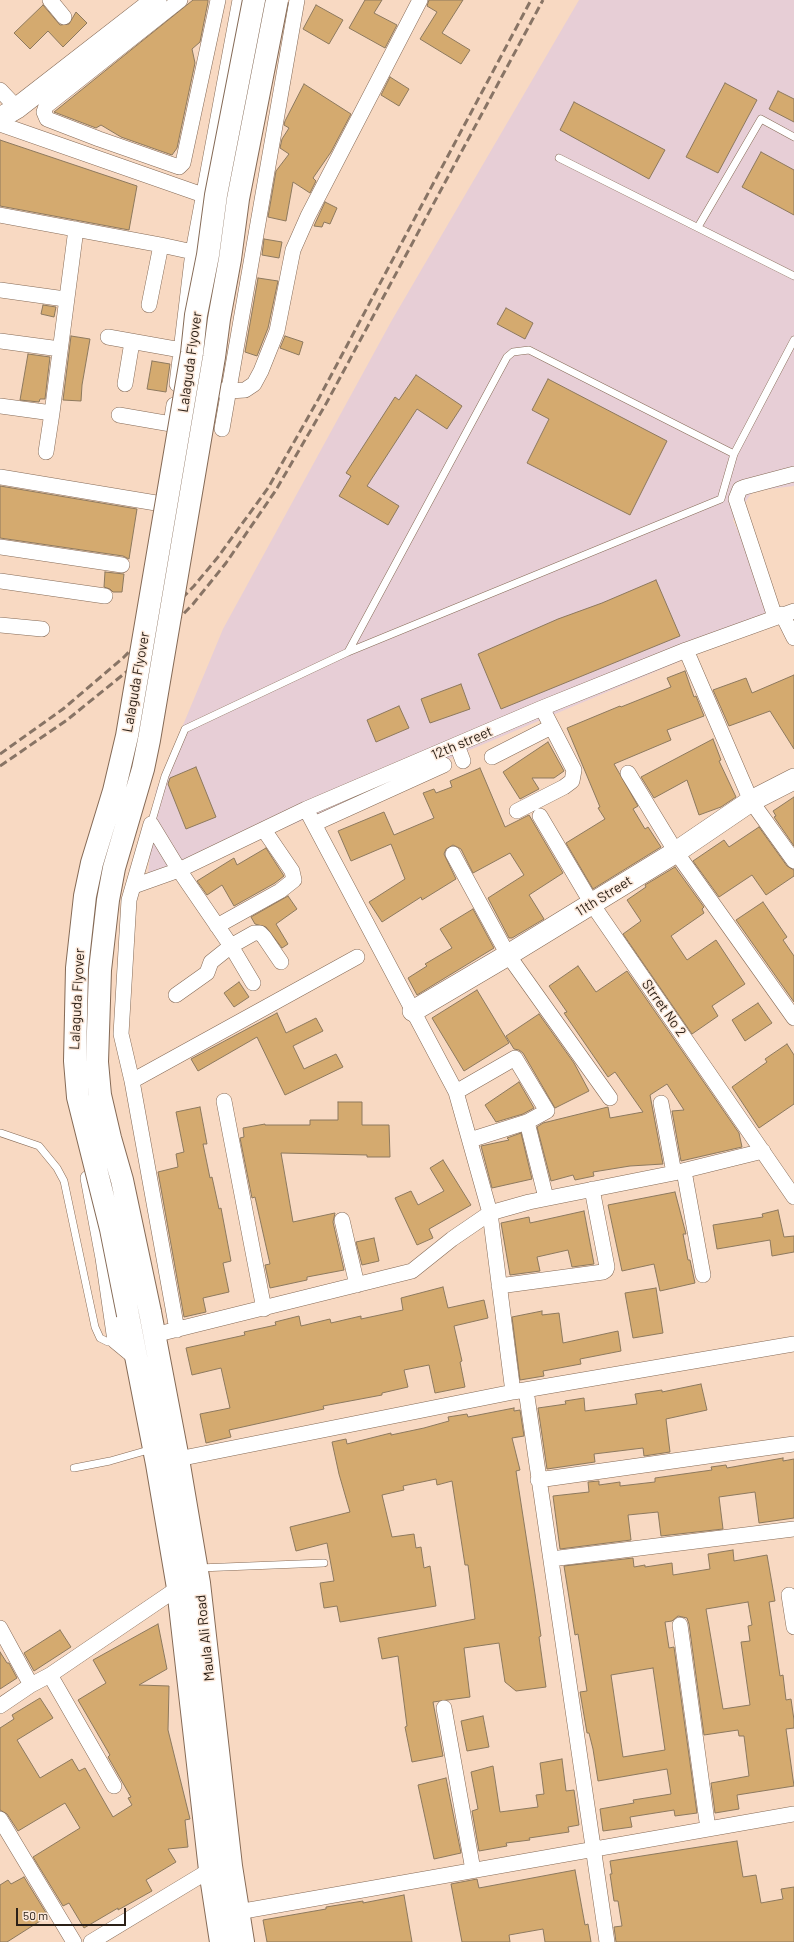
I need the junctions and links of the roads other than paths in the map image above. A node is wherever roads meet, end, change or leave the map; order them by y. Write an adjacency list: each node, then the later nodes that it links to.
1 (50, 0): 10 (street)
2 (156, 0): 12 (street)
3 (180, 0): 15 (street)
4 (218, 0): 15 (street)
5 (240, 0): 18 (street)
6 (254, 0): 112 (main road, Lalaguda Flyover, bridge)
7 (277, 0): 109 (main road, Lalaguda Flyover, bridge)
8 (297, 0): 36 (street)
9 (420, 0): 36 (street)
10 (64, 17)
11 (0, 90): 12 (street)
12 (8, 113)
13 (0, 124): 16 (street)
14 (794, 137): 20 (lane)
15 (99, 140): 16 (street)
16 (88, 155): 18 (street)
17 (559, 158): 20 (lane)
18 (203, 195): 23 (street)
19 (0, 216): 21 (street)
20 (698, 227): 24 (lane)
21 (76, 229): 22 (street); 26 (street)
22 (162, 245): 23 (street); 27 (street)
23 (193, 252): 33 (street)
24 (794, 276)
25 (0, 290): 26 (street)
26 (65, 299): 32 (street)
27 (149, 304)
28 (108, 337): 31 (street)
29 (794, 340): 43 (lane)
30 (0, 341): 32 (street)
31 (132, 342): 33 (street); 34 (street)
32 (60, 349): 38 (street)
33 (181, 350): 35 (street)
34 (125, 384)
35 (176, 386): 36 (street); 40 (street)
36 (229, 391): 41 (street)
37 (0, 406): 38 (street)
38 (52, 414): 42 (street)
39 (119, 415): 40 (street)
40 (171, 424): 46 (street)
41 (222, 429)
42 (46, 452)
43 (734, 454): 57 (lane); 57 (lane)
44 (794, 474): 52 (street)
45 (0, 477): 46 (street)
46 (156, 503): 49 (street)
47 (0, 547): 48 (street)
48 (122, 566)
49 (145, 566)
50 (0, 581): 51 (street)
51 (106, 596)
52 (784, 614): 55 (street); 56 (street, 12th street)
53 (0, 625): 54 (street)
54 (42, 630)
55 (794, 638)
56 (686, 650): 58 (street, 12th street); 66 (street)
57 (348, 652): 70 (lane)
58 (542, 708): 59 (street); 60 (street, 12th street)
59 (551, 727): 61 (street); 68 (street)
60 (457, 745): 62 (street); 63 (street, 12th street)
61 (492, 757)
62 (463, 761)
63 (433, 767): 67 (street, 12th street); 71 (street)
64 (628, 773): 73 (street)
65 (794, 779): 66 (street, 11th Street)
66 (751, 801): 73 (street, 11th Street); 75 (street)
67 (306, 809): 71 (street); 72 (street, 12th street)
68 (517, 811)
69 (540, 816): 78 (street, Strret No 2)
70 (151, 824): 76 (street); 77 (street)
71 (314, 824): 87 (street)
72 (264, 830): 76 (street, 12th street); 79 (street)
73 (676, 852): 78 (street, 11th Street); 88 (street)
74 (453, 854): 81 (street)
75 (794, 861)
76 (179, 870): 77 (street, 12th street); 79 (street)
77 (134, 886): 86 (street)
78 (592, 904): 81 (street, 11th Street); 97 (street, Strret No 2)
79 (217, 926): 80 (street)
80 (231, 946): 83 (street); 84 (street); 85 (street)
81 (508, 955): 87 (street, 11th Street); 91 (street)
82 (357, 957): 89 (street)
83 (281, 962)
84 (253, 983)
85 (176, 995)
86 (123, 1007): 89 (street); 110 (street)
87 (413, 1011): 90 (street)
88 (794, 1018)
89 (132, 1081): 108 (street)
90 (456, 1092): 94 (street); 96 (street)
91 (610, 1098)
92 (224, 1101): 107 (street)
93 (661, 1102): 98 (street)
94 (527, 1122): 96 (street); 101 (street)
95 (1, 1133): 110 (lane)
96 (470, 1140): 102 (street)
97 (763, 1150): 98 (street); 100 (street, Strret No 2)
98 (679, 1172): 99 (street); 104 (street)
99 (592, 1189): 101 (street); 106 (street)
100 (794, 1197)
101 (546, 1198): 102 (street)
102 (490, 1213): 105 (street); 106 (street)
103 (342, 1220): 105 (street)
104 (703, 1275)
105 (357, 1285): 107 (street)
106 (499, 1286): 113 (street)
107 (264, 1309): 108 (street)
108 (177, 1330): 109 (street)
109 (154, 1335): 116 (main road, Maula Ali Road)
110 (115, 1341): 112 (street)
111 (794, 1344): 113 (street)
112 (138, 1360): 115 (main road, Maula Ali Road)
113 (519, 1391): 116 (street); 118 (street)
114 (794, 1444): 118 (street)
115 (154, 1448): 117 (lane); 123 (main road, Maula Ali Road)
116 (178, 1459): 122 (main road, Maula Ali Road)
117 (74, 1468)
118 (538, 1480): 120 (street)
119 (794, 1529): 120 (street)
120 (551, 1559): 137 (street)
121 (324, 1563): 122 (lane)
122 (196, 1568): 131 (main road, Maula Ali Road)
123 (178, 1588): 128 (street); 131 (main road, Maula Ali Road)
124 (789, 1596): 126 (street)
125 (680, 1625): 136 (street)
126 (794, 1627)
127 (0, 1628): 129 (street)
128 (50, 1675): 129 (street); 133 (street)
129 (31, 1685): 130 (street)
130 (0, 1706)
131 (202, 1706): 138 (main road, Maula Ali Road); 140 (main road, Maula Ali Road)
132 (444, 1708): 139 (street)
133 (114, 1786)
134 (794, 1814): 136 (street)
135 (0, 1819): 141 (street)
136 (708, 1829): 137 (street)
137 (593, 1849): 139 (street); 145 (street)
138 (210, 1870): 142 (street); 143 (main road, Maula Ali Road)
139 (473, 1870): 140 (street)
140 (238, 1912): 144 (main road, Maula Ali Road)
141 (74, 1942)
142 (91, 1942)
143 (221, 1942)
144 (242, 1942)
145 (607, 1942)

